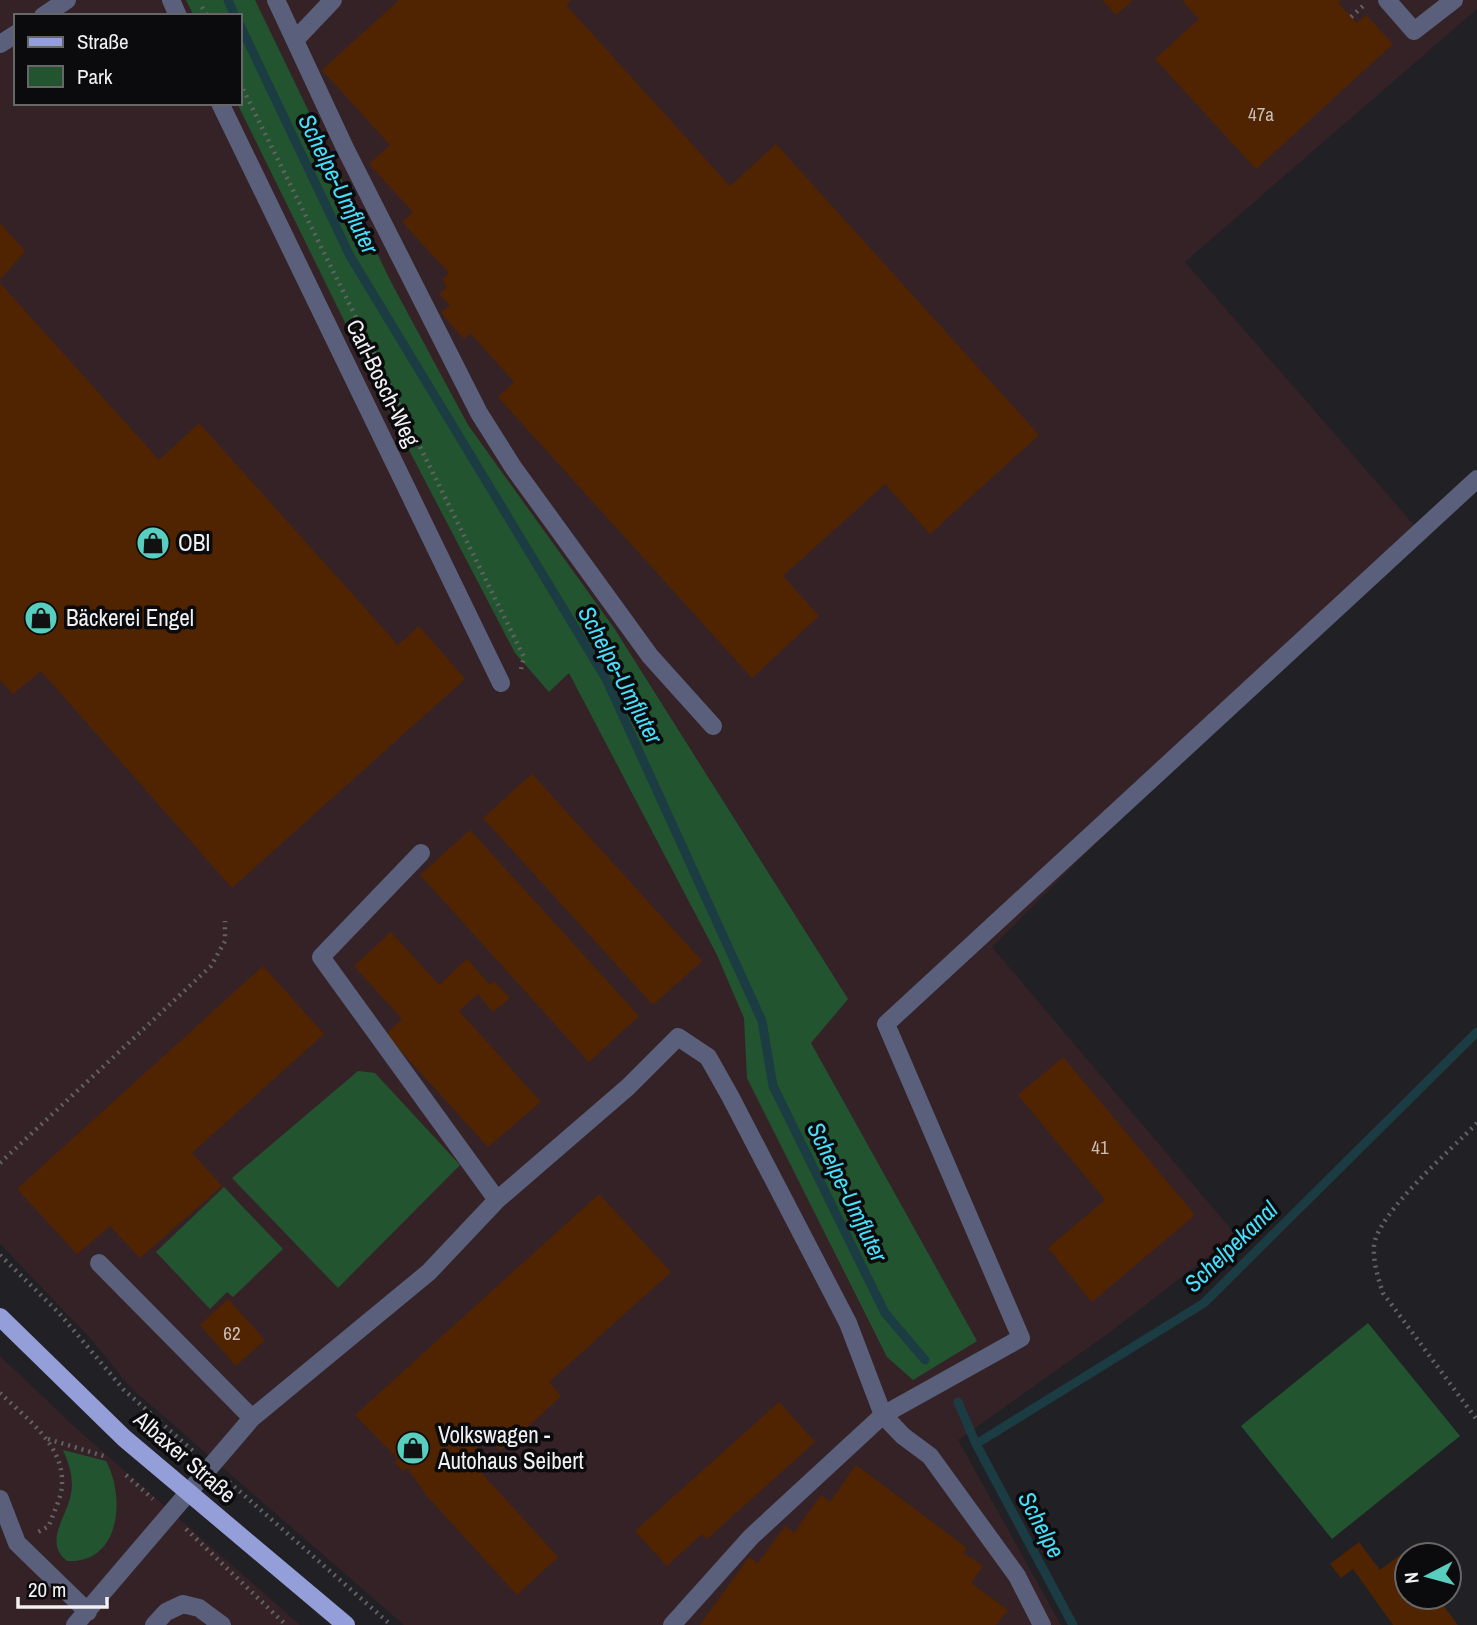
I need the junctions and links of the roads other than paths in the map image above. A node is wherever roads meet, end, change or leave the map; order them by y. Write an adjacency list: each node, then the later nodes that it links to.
1 (67, 0): 6 (street)
2 (276, 0): 7 (street)
3 (333, 0): 7 (street)
4 (1387, 0): 5 (street)
5 (1454, 0)
6 (46, 14)
7 (295, 40): 11 (street)
8 (221, 105): 10 (street, Carl-Bosch-Weg)
9 (1477, 479): 16 (street)
10 (500, 683)
11 (713, 726)
12 (421, 853): 13 (street)
13 (497, 1200): 16 (street); 17 (street)
14 (99, 1263): 17 (street)
15 (0, 1317): 18 (main road, Albaxer Straße)
16 (883, 1415): 24 (street); 25 (street)
17 (252, 1418): 18 (street)
18 (187, 1492): 20 (street); 23 (main road, Albaxer Straße)
19 (0, 1499): 20 (street)
20 (82, 1618)
21 (154, 1625): 22 (street)
22 (222, 1625)
23 (346, 1625)
24 (672, 1625)
25 (1042, 1625)

